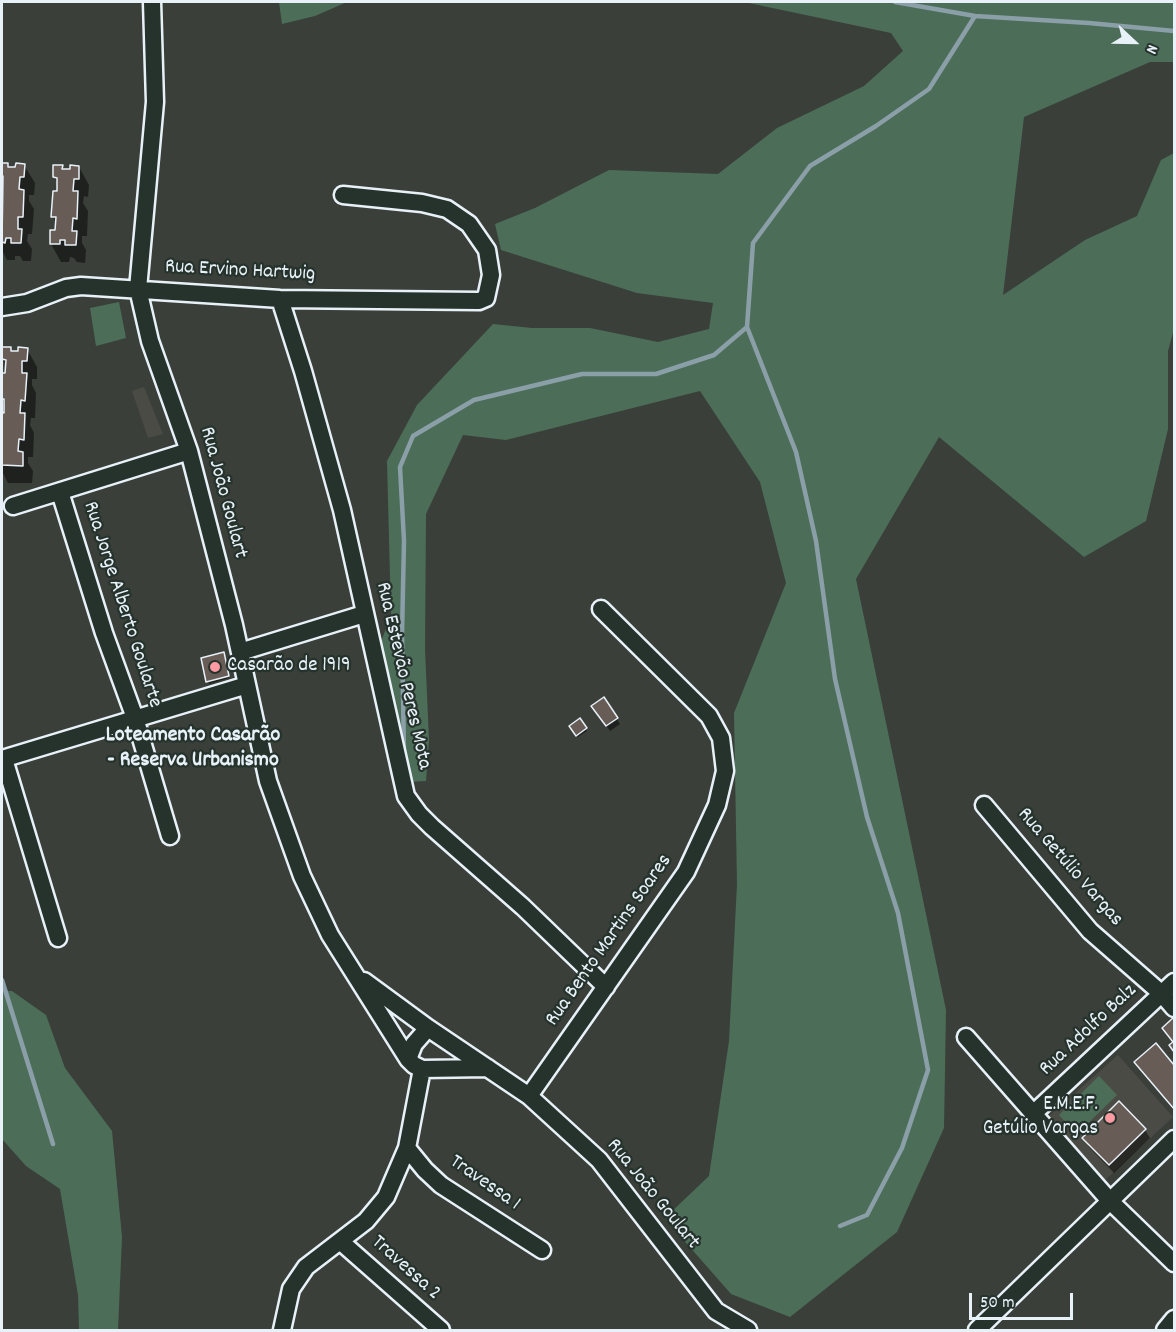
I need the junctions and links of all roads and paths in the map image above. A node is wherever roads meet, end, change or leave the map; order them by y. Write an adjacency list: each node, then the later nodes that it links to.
1 (152, 2): 3 (street, Rua João Goulart)
2 (343, 195): 4 (street, Rua Ervino Hartwig)
3 (138, 289): 4 (street, Rua Ervino Hartwig); 5 (street, Rua Ervino Hartwig); 6 (street, Rua João Goulart)
4 (280, 299): 10 (street, Rua Estevão Peres Mota)
5 (2, 307)
6 (189, 451): 7 (street); 11 (street, Rua João Goulart)
7 (60, 492): 8 (street); 13 (street, Rua Jorge Alberto Goularte)
8 (13, 506)
9 (601, 609): 20 (street, Rua Bento Martins Soares)
10 (364, 615): 11 (street); 20 (street, Rua Estevão Peres Mota)
11 (240, 652): 12 (street, Rua João Goulart)
12 (247, 685): 13 (street); 18 (street, Rua João Goulart)
13 (135, 718): 14 (street); 16 (street, Rua Jorge Alberto Goularte)
14 (3, 759): 17 (street)
15 (984, 805): 21 (street, Rua Getúlio Vargas)
16 (170, 836)
17 (58, 938)
18 (358, 977): 23 (street, Rua João Goulart); 26 (street, Rua João Goulart)
19 (1174, 982): 21 (street, Rua Adolfo Balz)
20 (606, 987): 29 (street, Rua Bento Martins Soares)
21 (1162, 994): 22 (street, Rua Getúlio Vargas); 30 (street, Rua Adolfo Balz)
22 (1174, 1008)
23 (428, 1028): 25 (street, Rua João Goulart); 26 (street)
24 (966, 1037): 30 (street)
25 (444, 1039): 27 (street, Rua João Goulart); 28 (street)
26 (408, 1059): 28 (street, Rua João Goulart)
27 (488, 1068): 28 (street); 29 (street, Rua João Goulart)
28 (429, 1069): 32 (street)
29 (529, 1095): 40 (street, Rua João Goulart)
30 (1034, 1113): 33 (street)
31 (1174, 1139): 33 (street)
32 (407, 1148): 34 (street); 35 (street, Travessa 1)
33 (1110, 1201): 36 (street); 41 (street)
34 (340, 1241): 38 (street); 39 (street, Travessa 2)
35 (542, 1250)
36 (1174, 1263)
37 (1174, 1319): 42 (street)
38 (282, 1330)
39 (441, 1330)
40 (748, 1330)
41 (977, 1330)
42 (1165, 1330)

